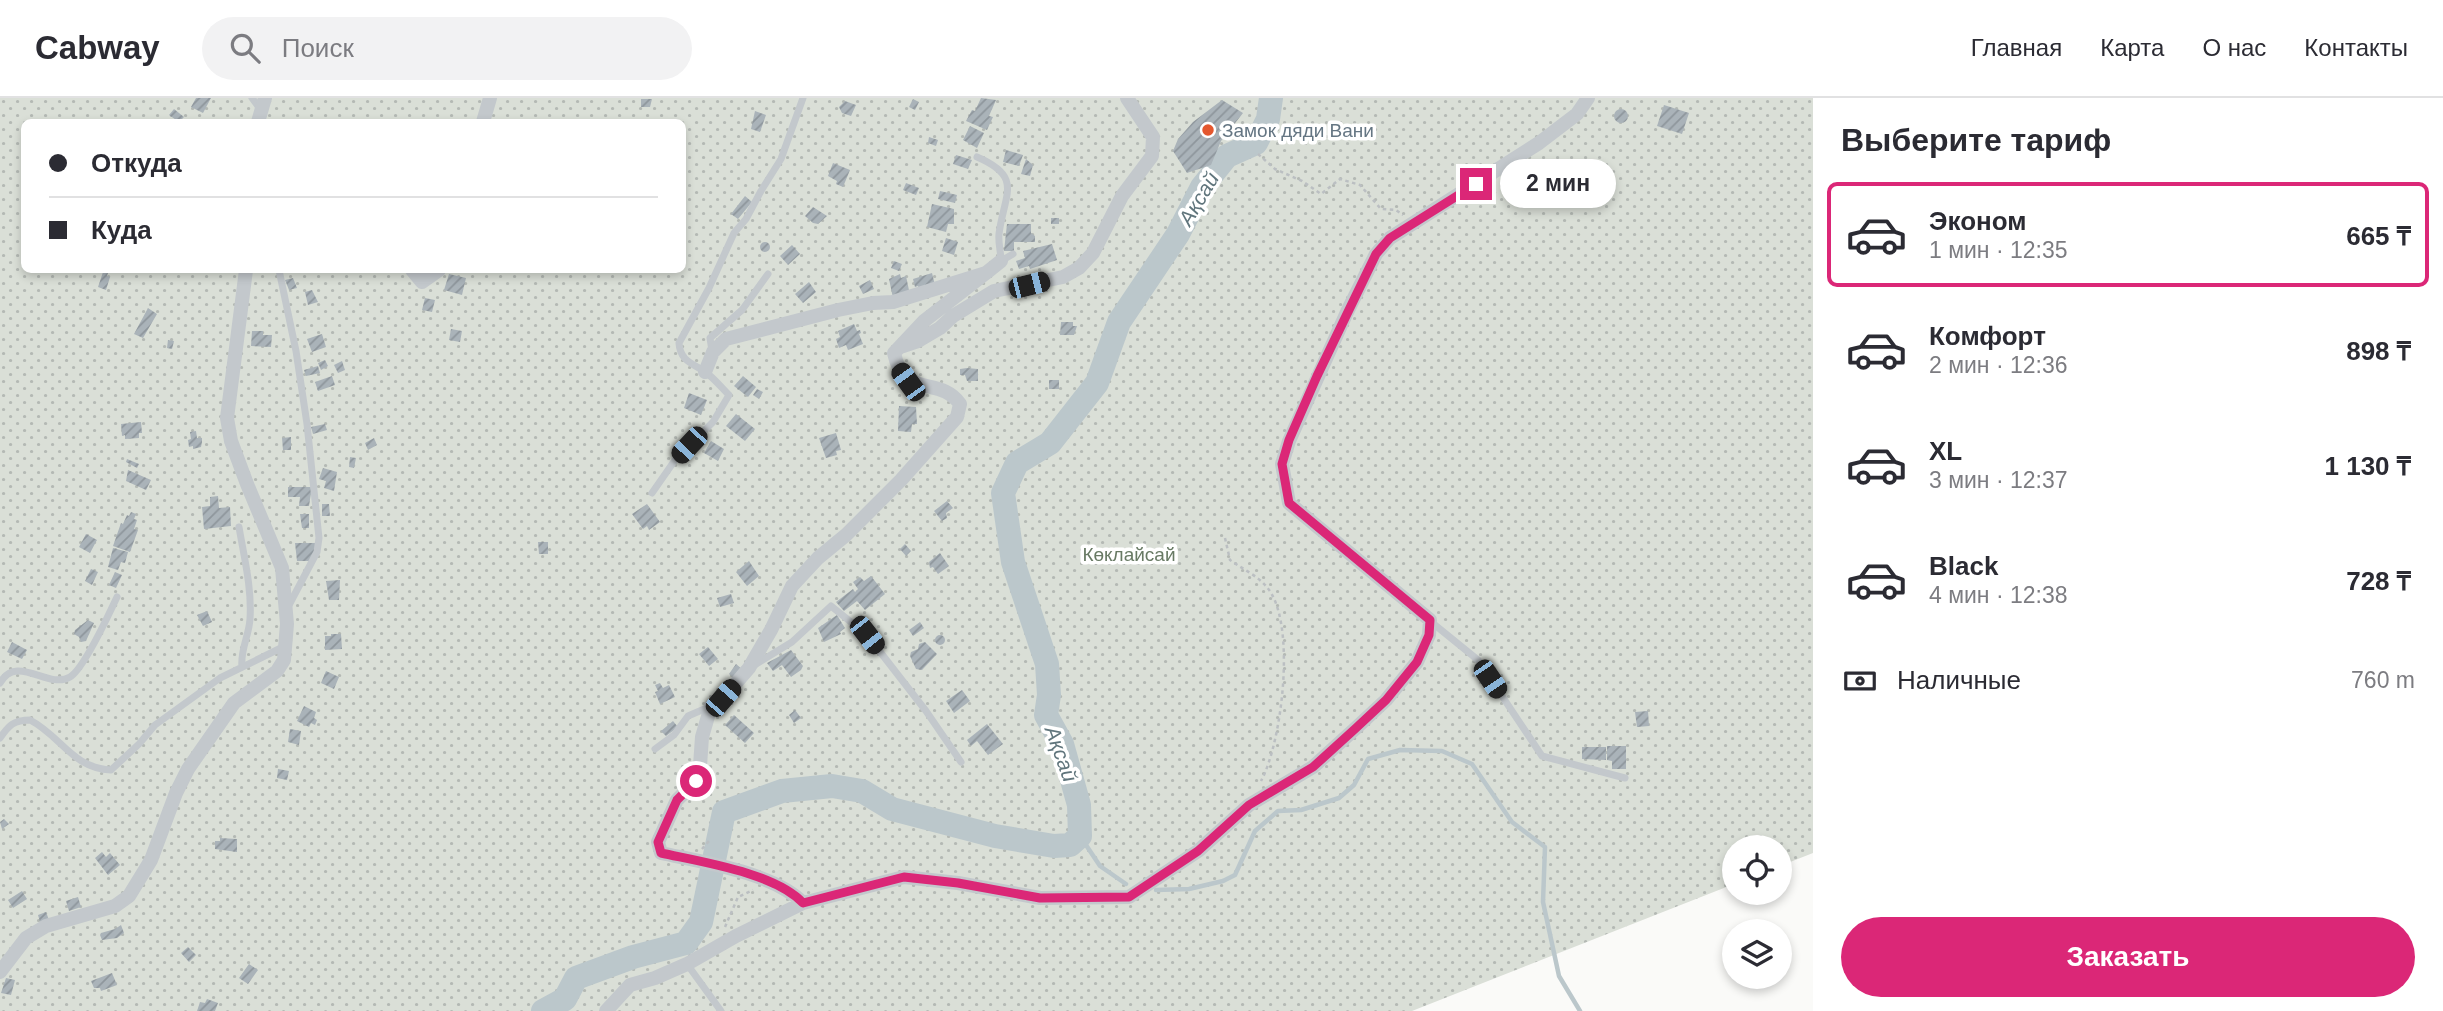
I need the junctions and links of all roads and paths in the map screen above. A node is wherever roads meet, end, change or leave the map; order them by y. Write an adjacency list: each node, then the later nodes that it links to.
1 (251, 98): 6 (lane)
2 (490, 98): 7 (street)
3 (803, 98): 20 (lane)
4 (1127, 98): 18 (street)
5 (1588, 98): 10 (street)
6 (261, 110)
7 (485, 119)
8 (1258, 154): 10 (path)
9 (977, 157): 11 (lane)
10 (1415, 223): 26 (street)
11 (1007, 258): 16 (street)
12 (246, 273): 25 (street)
13 (280, 273): 25 (lane)
14 (414, 273): 15 (street)
15 (435, 273)
16 (986, 273): 18 (street); 19 (street)
17 (768, 274): 19 (lane)
18 (898, 348): 29 (street)
19 (713, 352): 20 (street)
20 (705, 372): 21 (lane)
21 (652, 493)
22 (239, 527): 28 (lane)
23 (1225, 538): 36 (path)
24 (117, 597): 30 (lane)
25 (286, 610): 27 (street)
26 (1430, 620): 35 (lane); 38 (street)
27 (286, 646): 28 (lane); 41 (street)
28 (242, 667): 32 (lane)
29 (749, 668): 31 (street); 34 (lane)
30 (0, 683)
31 (710, 706): 33 (lane); 37 (street)
32 (0, 738)
33 (655, 749)
34 (961, 762)
35 (1625, 778)
36 (1261, 782)
37 (772, 881): 38 (street); 39 (path)
38 (803, 903): 39 (street)
39 (716, 947): 40 (street)
40 (687, 964): 42 (street); 43 (lane)
41 (0, 972)
42 (606, 1011)
43 (722, 1011)

